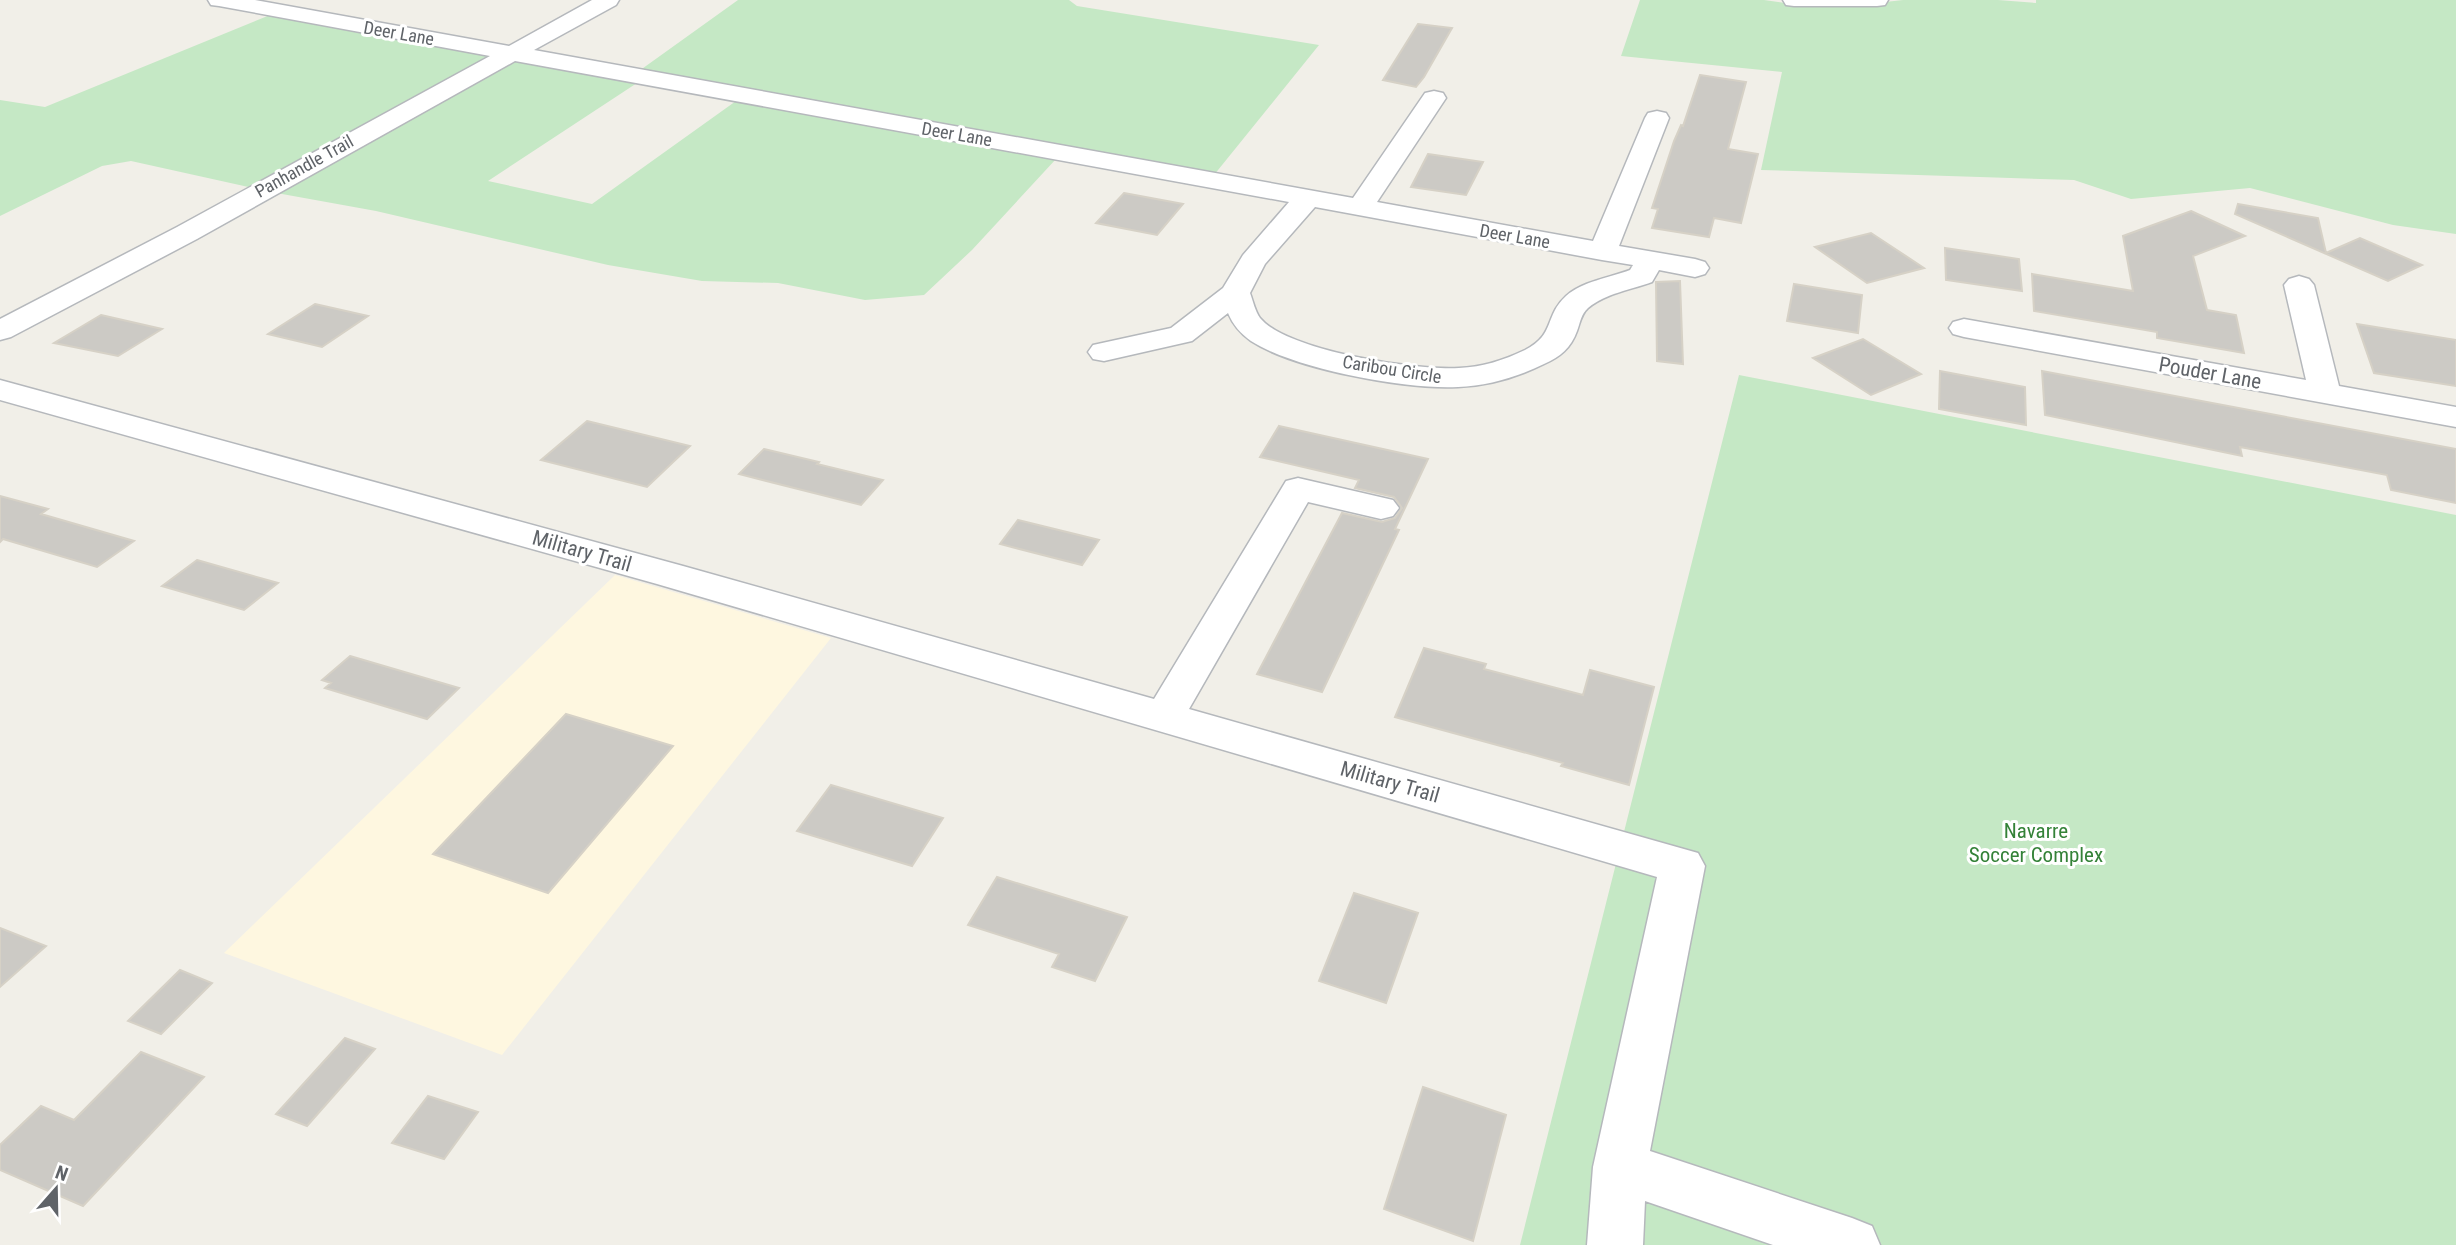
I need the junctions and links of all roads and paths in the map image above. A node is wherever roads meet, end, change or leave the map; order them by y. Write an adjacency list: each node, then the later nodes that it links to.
1 (219, 0): 5 (street, Deer Lane)
2 (608, 0): 5 (street, Panhandle Trail)
3 (1794, 0): 4 (street)
4 (1877, 0)
5 (510, 54): 8 (street, Deer Lane); 16 (street, Panhandle Trail)
6 (1434, 98): 9 (street)
7 (1657, 118): 10 (street)
8 (1307, 199): 9 (street, Deer Lane); 14 (street)
9 (1360, 208): 10 (street, Deer Lane)
10 (1602, 252): 11 (street, Deer Lane)
11 (1649, 261): 12 (street, Deer Lane); 14 (street, Caribou Circle)
12 (1695, 268)
13 (2299, 285): 19 (street)
14 (1235, 293): 17 (street)
15 (1964, 328): 19 (street, Pouder Lane)
16 (0, 331)
17 (1104, 352)
18 (0, 390): 22 (street, Military Trail)
19 (2325, 394): 20 (street, Pouder Lane)
20 (2456, 417)
21 (1381, 508): 22 (street)
22 (1163, 718): 23 (street, Military Trail)
23 (1620, 1167): 24 (street); 25 (street)
24 (1615, 1245)
25 (1852, 1245)

